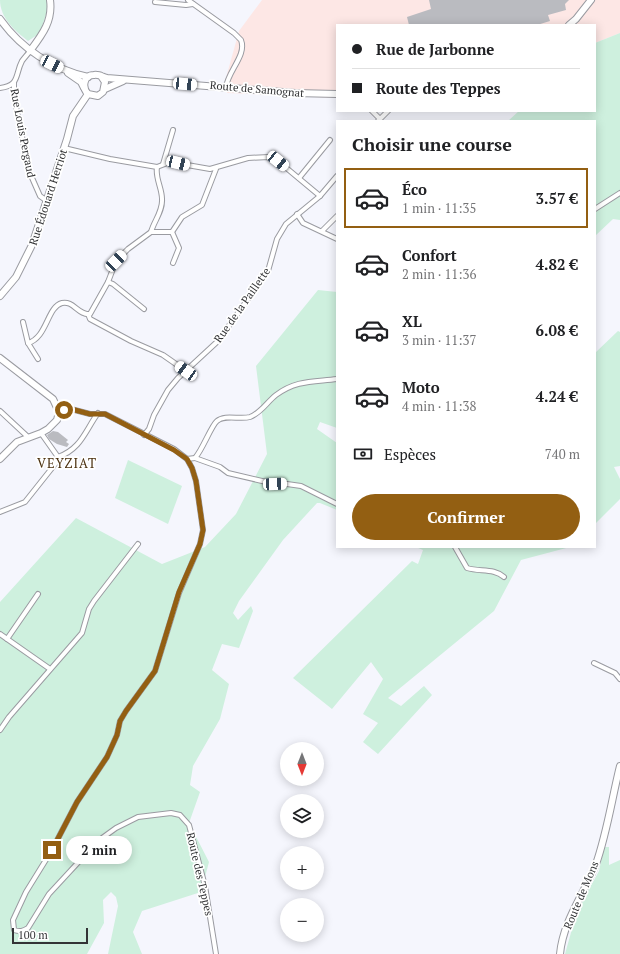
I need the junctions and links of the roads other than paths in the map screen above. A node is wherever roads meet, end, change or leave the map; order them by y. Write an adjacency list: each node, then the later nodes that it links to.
1 (50, 0): 8 (street)
2 (188, 0): 5 (street)
3 (591, 0): 7 (street)
4 (155, 2): 5 (street)
5 (193, 4): 14 (street)
6 (0, 19): 8 (street)
7 (570, 24)
8 (30, 51): 9 (street); 13 (street)
9 (62, 69): 11 (street); 16 (street)
10 (101, 76): 11 (street); 12 (street, Route de Samognat); 17 (street)
11 (88, 77): 16 (street)
12 (130, 79): 14 (street, Route de Samognat); 17 (street, Route de Samognat)
13 (14, 83): 15 (street); 32 (street, Rue Louis Pergaud)
14 (226, 87): 19 (street, Route de Samognat)
15 (0, 88)
16 (84, 88): 18 (street)
17 (105, 89): 18 (street)
18 (88, 94): 24 (street, Rue Édouard Herriot)
19 (336, 94)
20 (387, 112): 21 (street)
21 (378, 120)
22 (173, 130): 25 (street)
23 (330, 140): 29 (street)
24 (64, 148): 26 (street); 32 (street, Rue Édouard Herriot)
25 (163, 164): 26 (street); 27 (street)
26 (157, 167): 37 (street)
27 (216, 169): 29 (street); 38 (street)
28 (336, 177): 31 (street, Rue de la Paillette)
29 (299, 178): 31 (street)
30 (620, 193): 33 (street)
31 (320, 196): 34 (street, Rue de la Paillette)
32 (47, 201): 42 (street, Rue Édouard Herriot)
33 (596, 208)
34 (297, 214): 36 (street); 49 (street, Rue de la Paillette)
35 (336, 217): 36 (street)
36 (322, 231): 39 (street)
37 (151, 232): 38 (street); 41 (street)
38 (172, 232): 40 (street)
39 (336, 238)
40 (173, 263)
41 (108, 282): 43 (street); 44 (street)
42 (0, 296)
43 (144, 309)
44 (88, 314): 46 (street); 49 (street)
45 (23, 322): 46 (street)
46 (28, 343): 48 (street)
47 (0, 358): 52 (street)
48 (38, 359)
49 (186, 371): 55 (street, Rue de la Paillette)
50 (336, 379): 58 (street)
51 (0, 411): 56 (street)
52 (59, 412): 53 (street); 54 (street)
53 (98, 413): 55 (street); 57 (street)
54 (41, 433): 56 (street); 57 (street)
55 (144, 435): 60 (street)
56 (28, 437): 59 (street)
57 (58, 457): 62 (street)
58 (195, 458): 60 (street); 61 (street)
59 (0, 459)
60 (187, 459): 74 (street, Route des Teppes)
61 (336, 503)
62 (0, 512)
63 (138, 544): 70 (street)
64 (456, 548): 65 (street)
65 (504, 577)
66 (38, 594): 68 (street)
67 (1, 637): 68 (street)
68 (7, 639): 70 (street)
69 (594, 663): 71 (street)
70 (50, 669): 72 (street)
71 (620, 679)
72 (0, 730)
73 (620, 766): 75 (street, Route de Mons)
74 (216, 954)
75 (560, 954)

